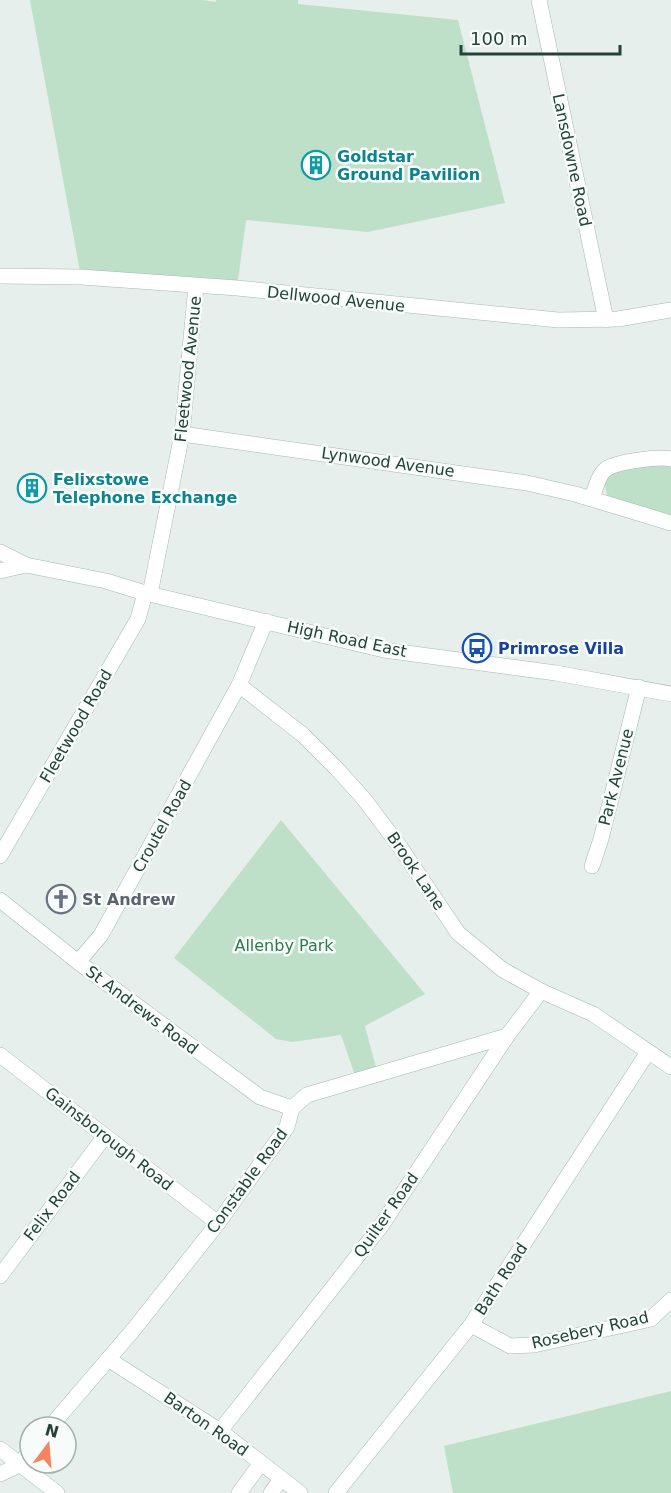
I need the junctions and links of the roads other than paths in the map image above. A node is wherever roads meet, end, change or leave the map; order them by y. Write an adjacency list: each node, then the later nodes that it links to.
1 (539, 0): 5 (street, Lansdowne Road)
2 (0, 276): 3 (street, Dellwood Avenue)
3 (196, 286): 5 (street, Dellwood Avenue); 6 (street, Fleetwood Avenue)
4 (671, 310): 5 (street, Dellwood Avenue)
5 (606, 321)
6 (182, 435): 8 (street, Lynwood Avenue); 13 (street, Fleetwood Avenue)
7 (671, 459): 8 (street)
8 (592, 499): 9 (street, Lynwood Avenue)
9 (671, 523)
10 (0, 552): 11 (street, High Road East)
11 (26, 565): 12 (street, High Road East); 13 (street, High Road East)
12 (0, 571)
13 (147, 594): 14 (street, High Road East); 18 (street, Fleetwood Road)
14 (266, 621): 15 (street); 16 (street, High Road East)
15 (239, 685): 21 (street, Croutel Road); 22 (street, Brook Lane)
16 (639, 687): 17 (street, High Road East); 19 (street, Park Avenue)
17 (671, 694)
18 (0, 856)
19 (592, 866)
20 (0, 900): 21 (street, St Andrews Road)
21 (78, 962): 27 (street, St Andrews Road)
22 (541, 991): 23 (street, Quilter Road); 24 (street, Brook Lane)
23 (507, 1036): 27 (street, Constable Road); 35 (street, Quilter Road)
24 (648, 1052): 26 (street, Brook Lane); 32 (street, Bath Road)
25 (0, 1055): 28 (street, Gainsborough Road)
26 (671, 1067)
27 (292, 1108): 29 (street, Constable Road)
28 (105, 1136): 29 (street, Gainsborough Road); 30 (street, Felix Road)
29 (218, 1222): 33 (street, Constable Road)
30 (0, 1276)
31 (671, 1300): 32 (street, Rosebery Road)
32 (471, 1325): 47 (street, Bath Road)
33 (108, 1359): 34 (street, Constable Road); 35 (street, Barton Road)
34 (60, 1415)
35 (220, 1431): 37 (street, Barton Road)
36 (0, 1449): 38 (street)
37 (261, 1463): 42 (street, Barton Road); 44 (street)
38 (18, 1464)
39 (18, 1465): 40 (street)
40 (0, 1474)
41 (33, 1475): 43 (street)
42 (281, 1479): 45 (street); 46 (street, Barton Road)
43 (57, 1493)
44 (239, 1493)
45 (271, 1493)
46 (300, 1493)
47 (336, 1493)

